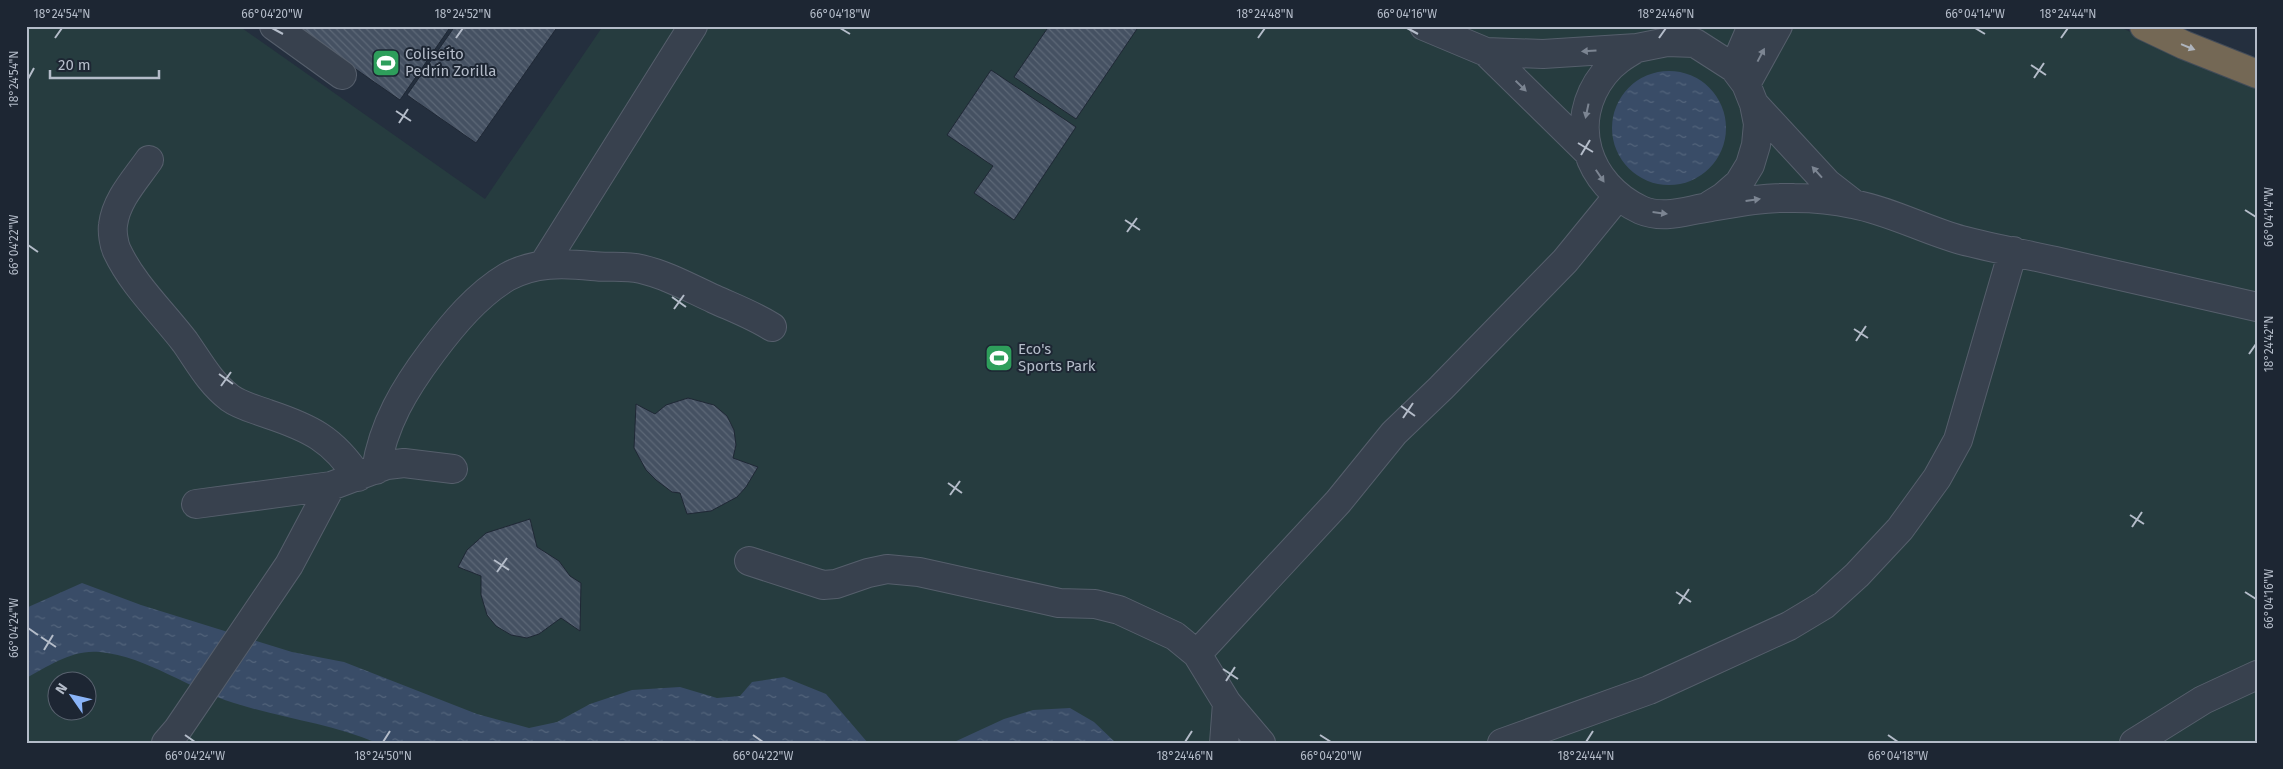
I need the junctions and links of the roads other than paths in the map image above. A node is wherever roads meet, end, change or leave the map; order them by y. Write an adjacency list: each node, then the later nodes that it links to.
1 (274, 26): 10 (lane)
2 (693, 26): 19 (lane)
3 (1424, 26): 9 (lane)
4 (1752, 26): 12 (lane)
5 (1778, 26): 12 (lane, one-way to 5)
6 (2144, 26): 11 (highway, one-way to 11)
7 (1689, 34): 8 (lane); 12 (lane)
8 (1637, 48): 9 (lane, one-way to 9); 13 (lane, one-way to 13)
9 (1486, 52): 13 (lane, one-way to 13)
10 (342, 74)
11 (2257, 74)
12 (1745, 85): 16 (lane, one-way to 12); 17 (lane)
13 (1588, 152): 15 (lane, one-way to 15)
14 (149, 160): 23 (lane)
15 (1618, 196): 17 (lane, one-way to 17); 27 (lane)
16 (1854, 204): 17 (lane, one-way to 16); 18 (lane)
17 (1705, 208)
18 (2013, 251): 20 (lane); 33 (lane)
19 (543, 265): 21 (lane); 23 (lane)
20 (2257, 307)
21 (772, 327)
22 (453, 469): 23 (lane)
23 (367, 473): 24 (lane)
24 (331, 486): 25 (lane); 30 (lane)
25 (196, 504)
26 (749, 561): 27 (lane)
27 (1197, 654): 29 (lane)
28 (2257, 675): 34 (lane)
29 (1228, 703): 31 (lane); 32 (lane)
30 (172, 736)
31 (1224, 743)
32 (1261, 743)
33 (1502, 743)
34 (2134, 743)

